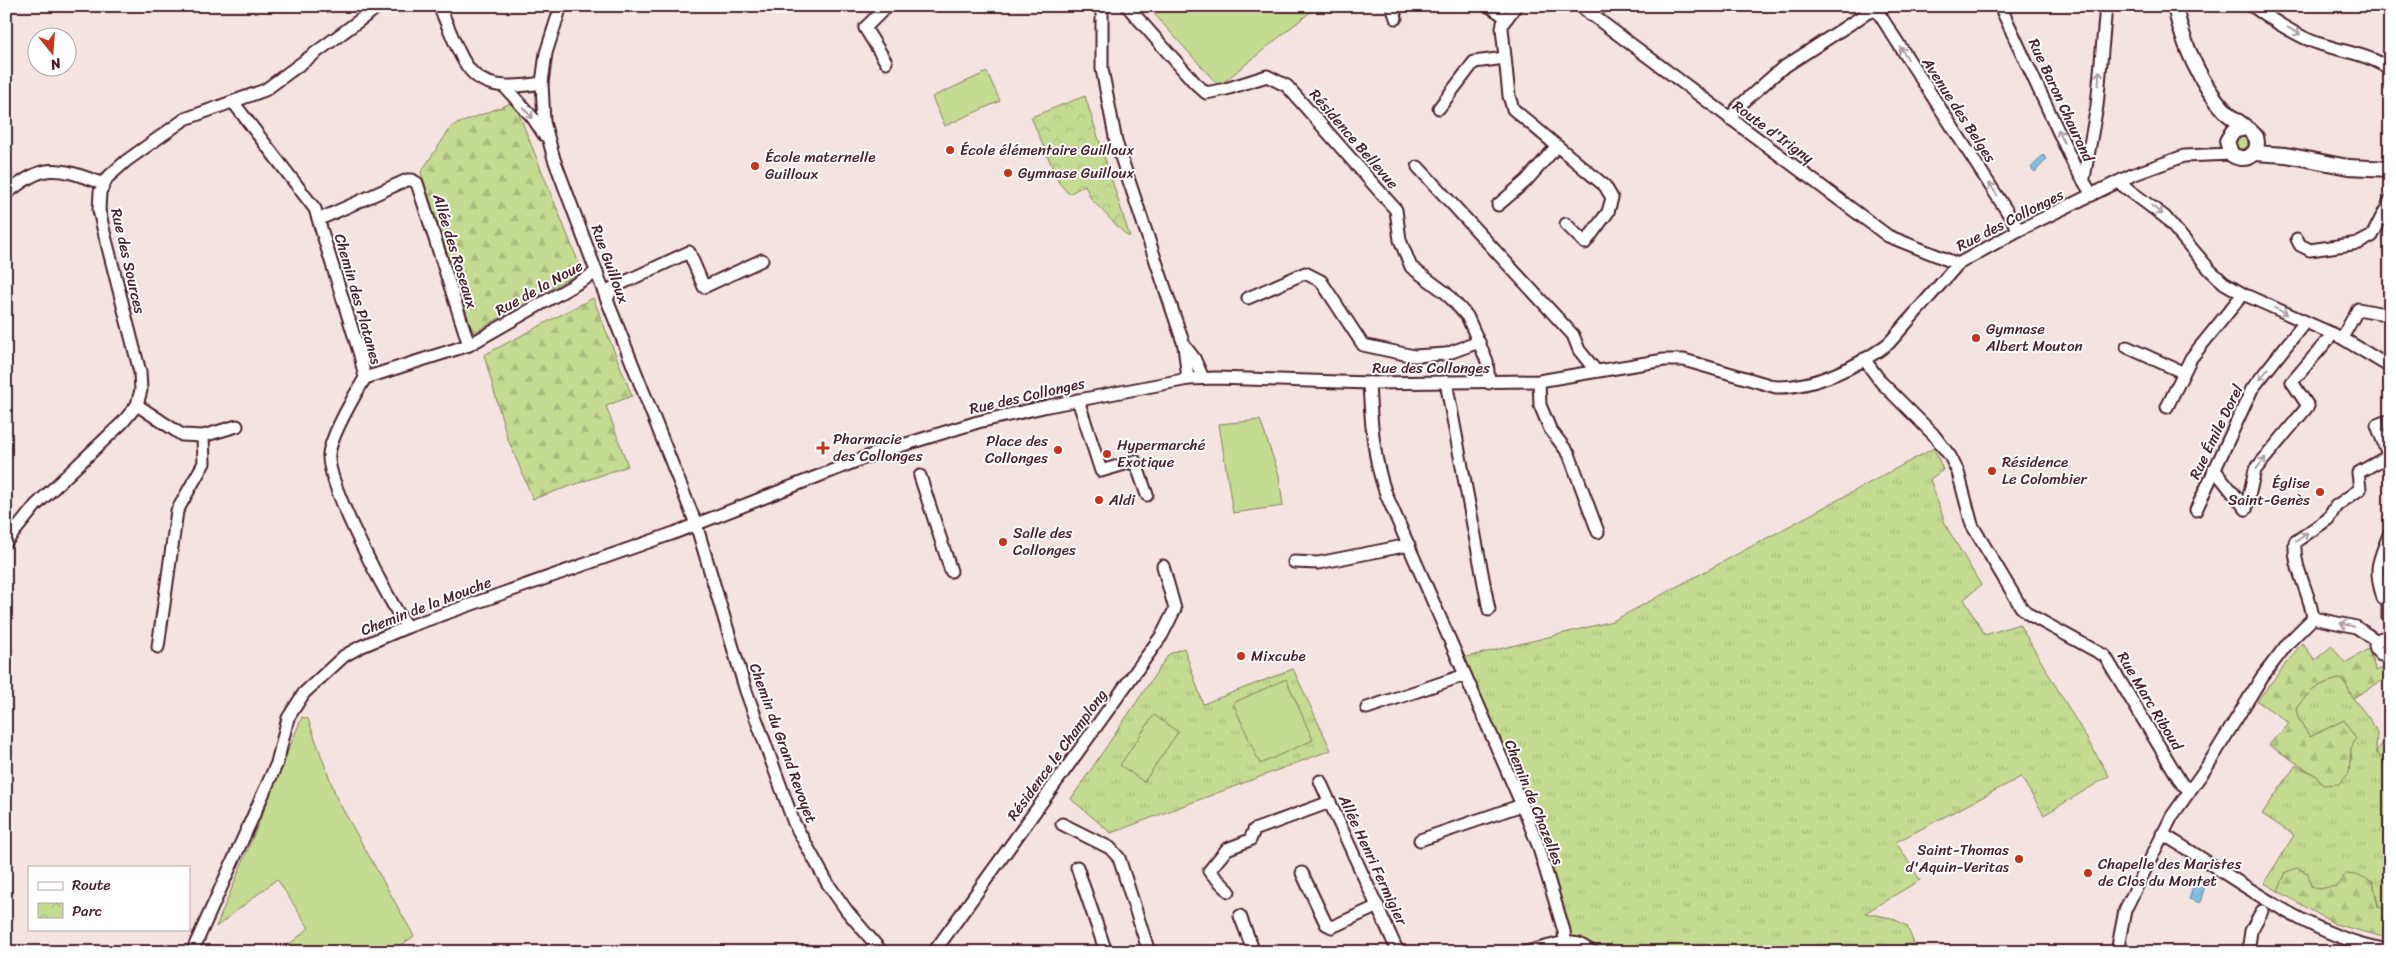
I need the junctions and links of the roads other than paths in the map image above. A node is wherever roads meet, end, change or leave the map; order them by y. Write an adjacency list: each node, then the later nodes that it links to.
1 (379, 6): 23 (street)
2 (439, 6): 22 (street)
3 (560, 6): 21 (street, Rue Guilloux)
4 (888, 6): 19 (street)
5 (1102, 6): 56 (street)
6 (1126, 6): 54 (street, Résidence Bellevue)
7 (1489, 6): 17 (street)
8 (1516, 6): 17 (street)
9 (1580, 6): 16 (street, Route d'Irigny)
10 (1603, 6): 16 (street)
11 (2000, 6): 34 (street, Rue Baron Chaurand, one-way to 11)
12 (2106, 6): 34 (street, one-way to 12)
13 (2175, 6): 25 (main road)
14 (2252, 6): 20 (street, one-way to 20)
15 (1879, 8): 26 (street); 43 (street, Avenue des Belges, one-way to 15)
16 (1590, 15): 26 (street, Route d'Irigny)
17 (1507, 18): 18 (street)
18 (1505, 58): 24 (street); 30 (street)
19 (886, 62)
20 (2390, 69)
21 (542, 82): 22 (street); 28 (street, Rue Guilloux)
22 (504, 86): 28 (street, one-way to 28)
23 (233, 102): 36 (street); 41 (street, Chemin des Platanes)
24 (1438, 108)
25 (2225, 111): 27 (main road); 29 (main road)
26 (1730, 119): 46 (street, Route d'Irigny)
27 (2246, 128): 29 (main road); 31 (main road)
28 (549, 142): 47 (street, Rue Guilloux)
29 (2229, 143): 31 (main road); 35 (street, Rue des Collonges)
30 (1557, 146): 40 (street); 42 (street)
31 (2256, 147): 33 (main road)
32 (1418, 168): 60 (street)
33 (2390, 169)
34 (2084, 178): 38 (street, Rue Baron Chaurand)
35 (2118, 182): 38 (street, Rue des Collonges); 48 (street, one-way to 48)
36 (102, 183): 37 (street); 70 (street, Rue des Sources)
37 (6, 194)
38 (2092, 195): 43 (street, Rue des Collonges)
39 (2390, 201): 44 (street)
40 (1498, 204)
41 (320, 219): 55 (street, Allée des Roseaux); 62 (street, Chemin des Platanes)
42 (1566, 224)
43 (2019, 230): 46 (street, Rue des Collonges)
44 (2297, 239)
45 (762, 260): 50 (street)
46 (1958, 264): 58 (street, Rue des Collonges)
47 (597, 272): 50 (street, Rue Guilloux); 55 (street, Rue de la Noue)
48 (2243, 294): 52 (street, one-way to 52); 61 (street)
49 (1248, 298): 54 (street)
50 (607, 300): 81 (street, Rue Guilloux)
51 (2390, 315): 53 (street)
52 (2306, 322): 53 (street); 77 (street, Rue Émile Dorel, one-way to 77)
53 (2338, 336): 59 (street); 77 (street, one-way to 53)
54 (1478, 342): 68 (street, Résidence Bellevue)
55 (469, 345): 62 (street, Rue de la Noue)
56 (1184, 346): 63 (street); 64 (street)
57 (2127, 347): 61 (street)
58 (1864, 359): 60 (street, Rue des Collonges); 99 (street, Rue Marc Riboud)
59 (2390, 367)
60 (1596, 371): 65 (street, Rue des Collonges)
61 (2182, 372): 71 (street)
62 (365, 378): 92 (street, Chemin des Platanes)
63 (1203, 378): 64 (street, Rue des Collonges); 67 (street, Rue des Collonges)
64 (1188, 379): 69 (street, Rue des Collonges)
65 (1539, 381): 68 (street, Rue des Collonges); 82 (street)
66 (1446, 382): 67 (street, Rue des Collonges); 68 (street, Rue des Collonges); 90 (street)
67 (1369, 383): 85 (street, Chemin de Chazelles)
68 (1489, 383)
69 (1078, 400): 79 (street); 81 (street, Rue des Collonges)
70 (137, 405): 74 (street); 84 (street)
71 (2167, 407)
72 (2390, 420): 75 (street)
73 (238, 426): 74 (street)
74 (203, 436): 94 (street)
75 (2389, 455): 76 (street); 91 (street, one-way to 75)
76 (2390, 460)
77 (2214, 469): 80 (street, Rue Émile Dorel)
78 (920, 476): 88 (street)
79 (1147, 495)
80 (2196, 510)
81 (696, 524): 92 (street, Chemin de la Mouche); 114 (street, Chemin du Grand Revoyet)
82 (1598, 532)
83 (2390, 532): 89 (street)
84 (6, 542)
85 (1409, 545): 86 (street); 96 (street, Chemin de Chazelles)
86 (1294, 562)
87 (1163, 566): 115 (street, Résidence le Champlong)
88 (951, 571)
89 (2387, 599): 93 (street)
90 (1489, 610)
91 (2313, 618): 93 (street, one-way to 91); 99 (street)
92 (406, 627): 113 (street, Chemin de la Mouche)
93 (2385, 639): 95 (street)
94 (158, 647)
95 (2390, 654)
96 (1465, 675): 97 (street); 101 (street, Chemin de Chazelles)
97 (1367, 708)
98 (1320, 780): 100 (street, Allée Henri Fermigier)
99 (2190, 790): 103 (street)
100 (1330, 802): 107 (street); 108 (street, Allée Henri Fermigier)
101 (1522, 805): 104 (street); 111 (street, Chemin de Chazelles)
102 (1062, 824): 117 (street)
103 (2162, 834): 112 (street); 122 (street)
104 (1420, 840)
105 (1077, 867): 116 (street)
106 (1302, 872): 108 (street)
107 (1229, 891)
108 (1378, 906): 119 (street, Allée Henri Fermigier)
109 (2262, 912): 123 (street)
110 (1240, 916): 118 (street)
111 (1565, 942): 120 (street); 121 (street)
112 (2390, 950)
113 (192, 952)
114 (882, 952)
115 (934, 952)
116 (1106, 952)
117 (1149, 952)
118 (1254, 952)
119 (1398, 952)
120 (1526, 952)
121 (1593, 952)
122 (2117, 952)
123 (2248, 952)

